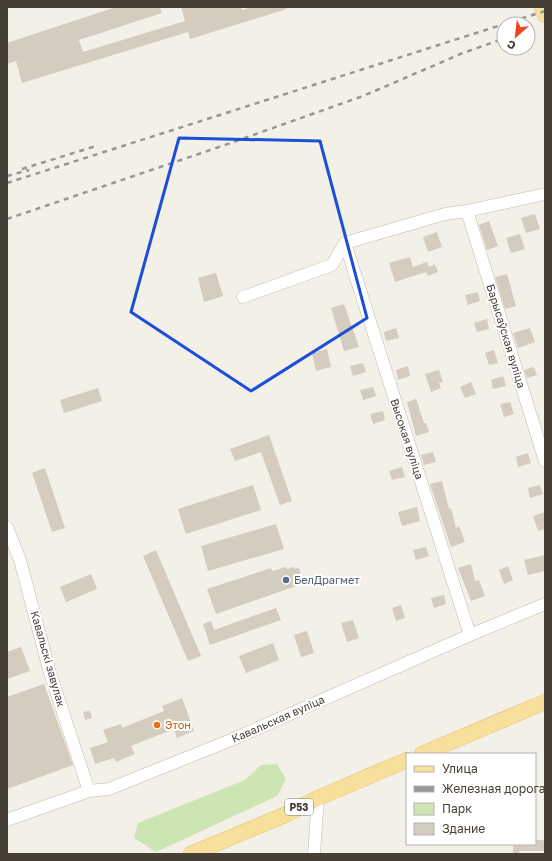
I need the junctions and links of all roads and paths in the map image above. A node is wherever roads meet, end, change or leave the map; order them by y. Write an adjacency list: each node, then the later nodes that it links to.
1 (542, 7): 2 (main road)
2 (545, 15)
3 (545, 194): 4 (street)
4 (467, 211): 5 (street); 7 (street, Барысаўская вуліца)
5 (345, 244): 6 (street); 10 (street, Высокая вуліца)
6 (243, 297)
7 (545, 461)
8 (7, 527): 14 (street, Кавальскі завулак)
9 (545, 604): 10 (street, Кавальская вуліца)
10 (470, 635): 14 (street, Кавальская вуліца)
11 (545, 702): 12 (main road)
12 (424, 753)
13 (406, 760): 15 (main road, Р53)
14 (89, 791): 16 (street, Кавальская вуліца)
15 (318, 798): 17 (main road, Р53); 18 (street)
16 (7, 820)
17 (191, 854)
18 (314, 854)

